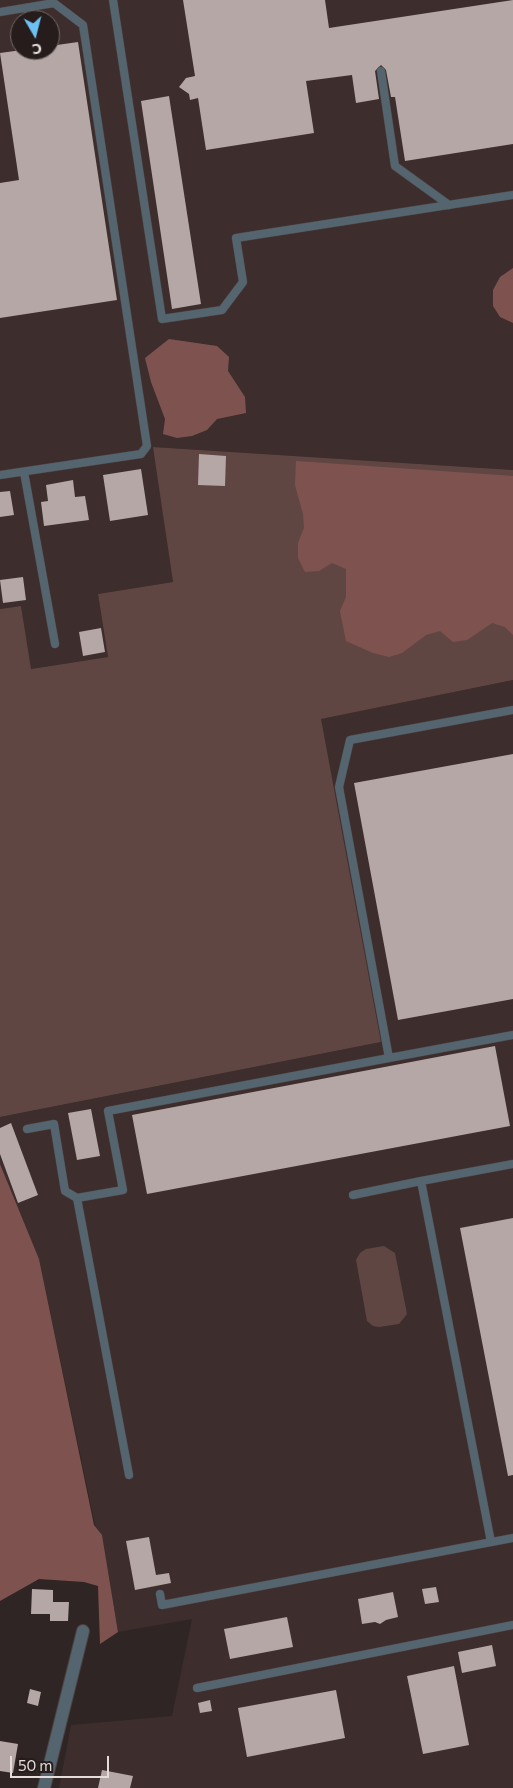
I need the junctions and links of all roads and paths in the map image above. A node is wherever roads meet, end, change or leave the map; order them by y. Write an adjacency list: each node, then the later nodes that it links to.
1 (113, 0): 5 (lane)
2 (0, 12): 6 (lane)
3 (381, 71): 5 (lane)
4 (513, 195): 5 (lane)
5 (449, 205)
6 (24, 472): 7 (lane); 8 (lane)
7 (0, 475)
8 (55, 644)
9 (513, 710): 11 (lane)
10 (513, 1035): 11 (lane)
11 (389, 1058): 16 (lane)
12 (27, 1129): 16 (lane)
13 (513, 1164): 14 (lane)
14 (421, 1181): 15 (lane); 19 (lane)
15 (353, 1195)
16 (77, 1198): 17 (lane)
17 (129, 1475)
18 (513, 1538): 19 (lane)
19 (491, 1542): 20 (lane)
20 (160, 1594)
21 (513, 1625): 23 (lane)
22 (83, 1631): 24 (street)
23 (197, 1688)
24 (44, 1788)

